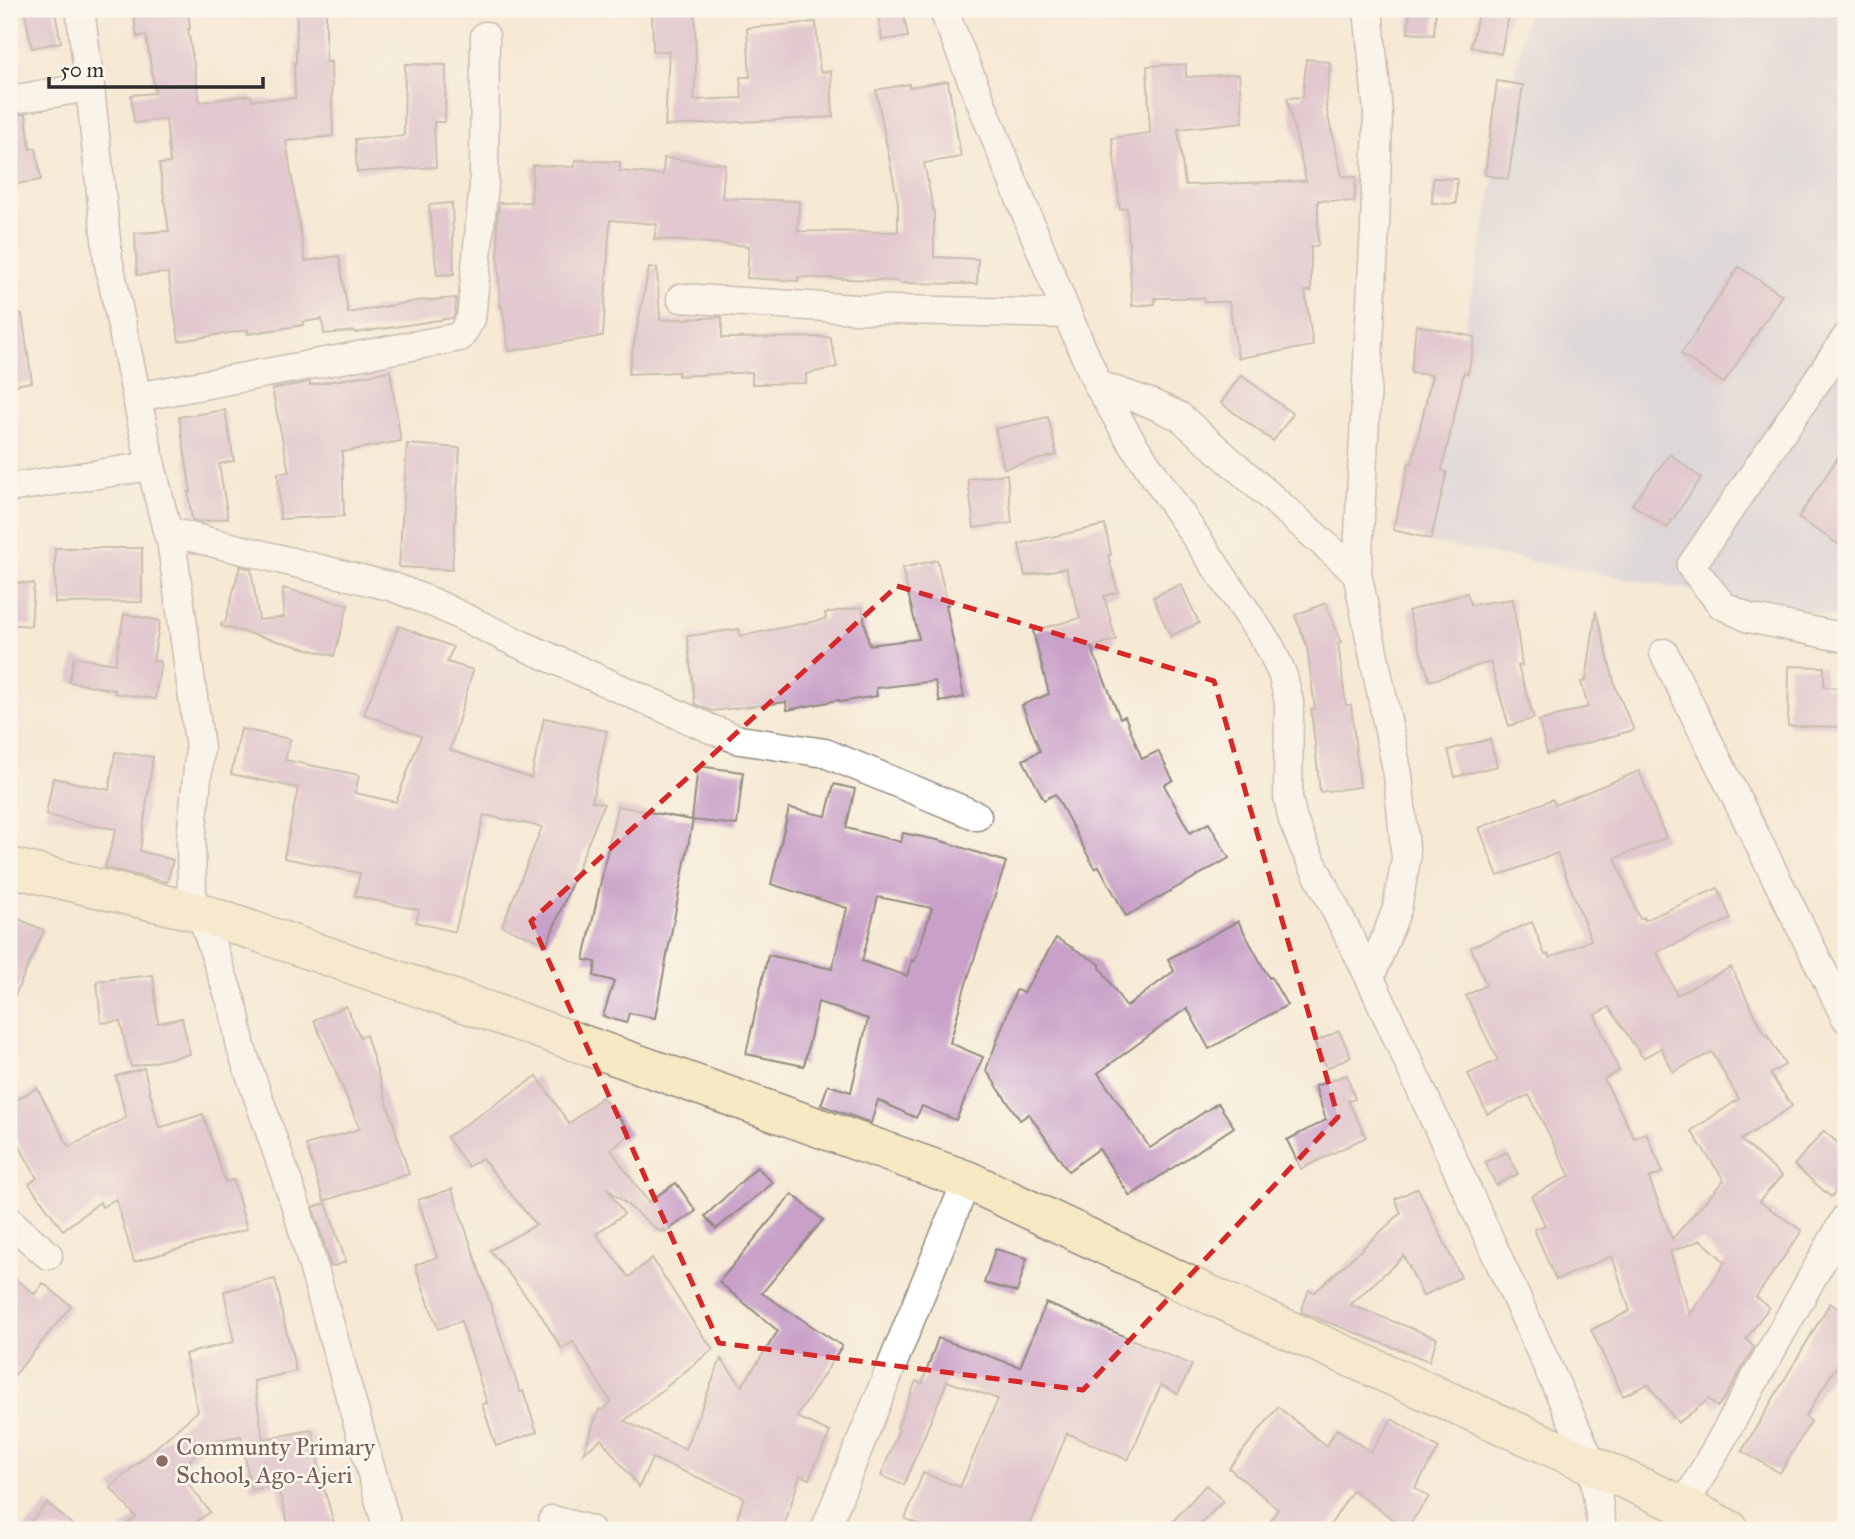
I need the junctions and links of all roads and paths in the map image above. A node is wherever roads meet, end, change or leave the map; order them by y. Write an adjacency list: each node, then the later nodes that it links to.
1 (80, 9): 5 (street)
2 (943, 9): 8 (street)
3 (1368, 9): 15 (street)
4 (485, 36): 11 (street)
5 (90, 87): 6 (street); 11 (street)
6 (9, 100)
7 (681, 298): 8 (street)
8 (1067, 314): 10 (street)
9 (1846, 338): 16 (street)
10 (1098, 385): 15 (street); 21 (street)
11 (137, 397): 12 (street)
12 (151, 466): 13 (street); 14 (street)
13 (9, 488)
14 (170, 532): 18 (street); 20 (street)
15 (1357, 573): 21 (street)
16 (1846, 638)
17 (1664, 653): 22 (street)
18 (977, 816)
19 (9, 867): 20 (main road)
20 (201, 913): 23 (main road); 31 (street)
21 (1370, 978): 27 (street)
22 (1846, 1018)
23 (967, 1180): 27 (main road); 30 (street)
24 (1846, 1217): 28 (street)
25 (9, 1221): 26 (street)
26 (48, 1255)
27 (1593, 1466): 28 (main road); 33 (street)
28 (1684, 1506): 34 (main road)
29 (553, 1520): 32 (street)
30 (829, 1529)
31 (388, 1530)
32 (590, 1530)
33 (1602, 1530)
34 (1730, 1530)

